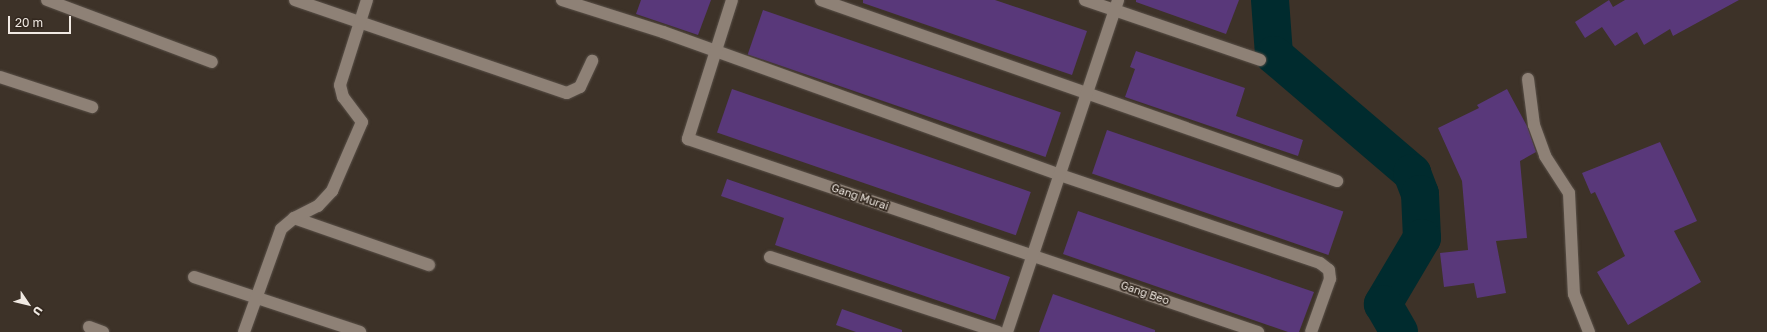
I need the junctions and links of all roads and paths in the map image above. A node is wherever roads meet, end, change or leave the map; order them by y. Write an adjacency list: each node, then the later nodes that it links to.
1 (47, 0): 13 (street)
2 (295, 0): 9 (street)
3 (367, 0): 9 (street)
4 (562, 0): 10 (street)
5 (732, 0): 10 (street)
6 (821, 0): 16 (street)
7 (1085, 0): 8 (street)
8 (1116, 5): 11 (street); 16 (street)
9 (359, 23): 12 (street); 20 (street)
10 (715, 52): 18 (street); 21 (street, Gang Murai)
11 (1260, 60)
12 (592, 61)
13 (212, 62)
14 (0, 77): 17 (street)
15 (1528, 79): 34 (street)
16 (1086, 92): 18 (street); 19 (street)
17 (92, 107)
18 (1060, 175): 21 (street); 33 (street)
19 (1337, 181)
20 (294, 218): 23 (street); 25 (street)
21 (1033, 255): 31 (street); 32 (street, Gang Beo)
22 (770, 257): 30 (street)
23 (429, 265)
24 (194, 277): 25 (street)
25 (256, 299): 28 (street); 29 (street)
26 (89, 327): 27 (street)
27 (103, 332)
28 (244, 332)
29 (360, 332)
30 (998, 332)
31 (1007, 332)
32 (1258, 332)
33 (1311, 332)
34 (1589, 332)

